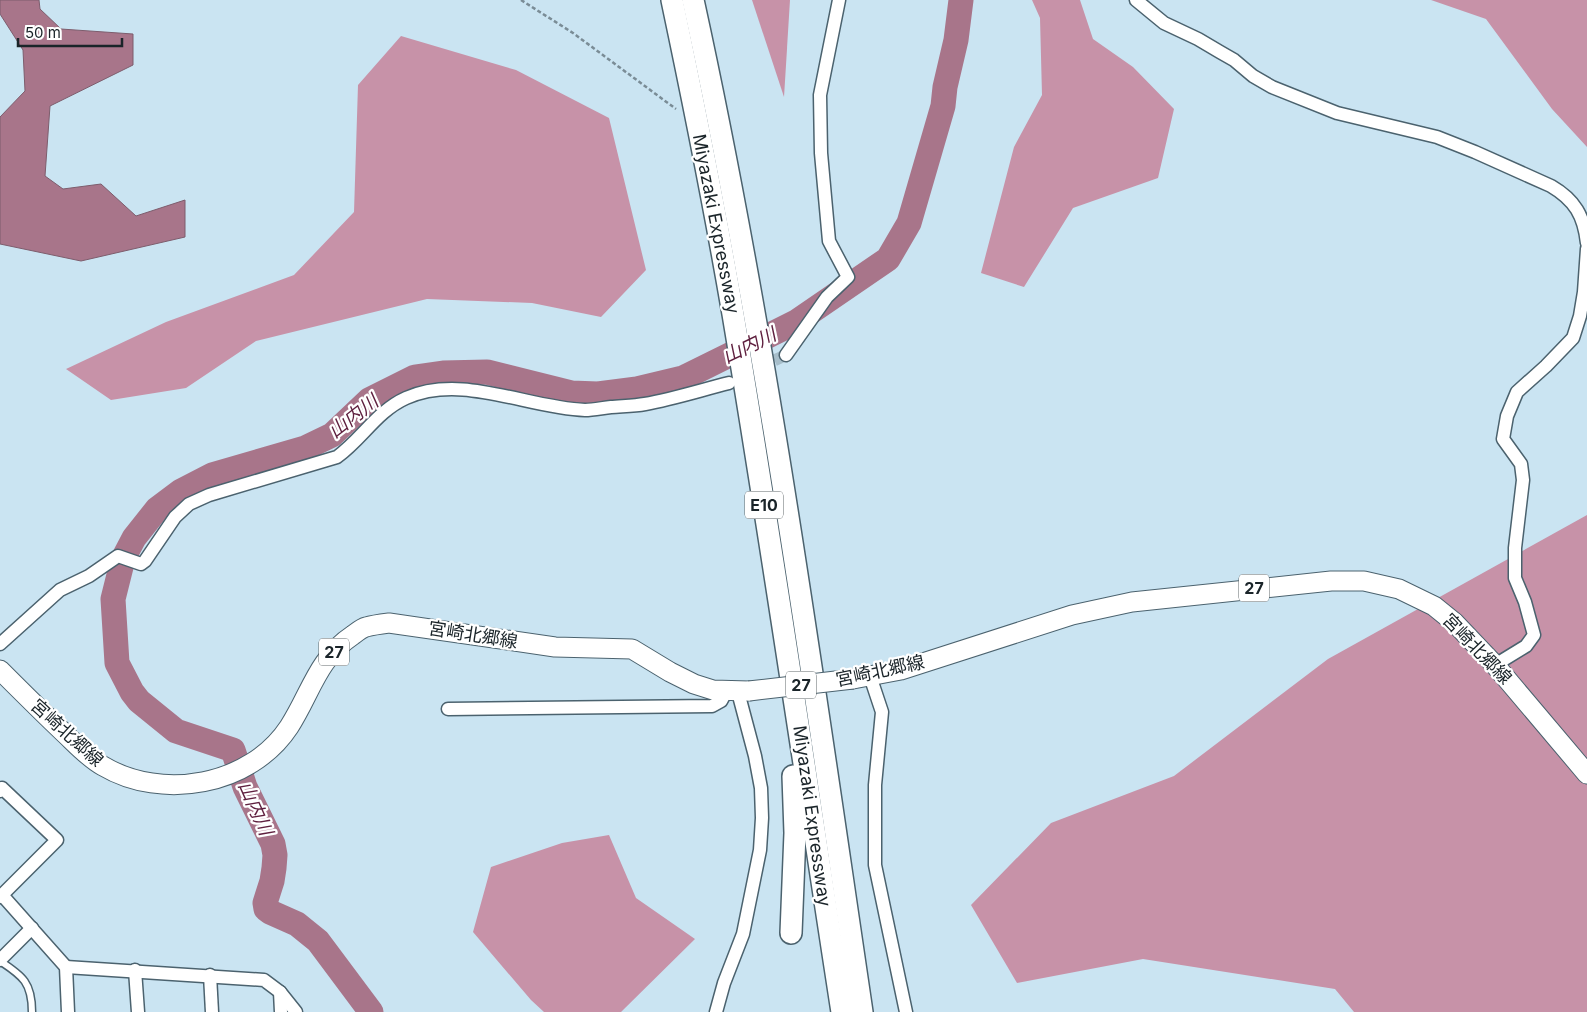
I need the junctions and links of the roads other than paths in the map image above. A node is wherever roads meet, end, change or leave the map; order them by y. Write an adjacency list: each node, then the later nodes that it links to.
1 (672, 0): 9 (highway, Miyazaki Expressway / E10)
2 (693, 0): 34 (highway, Miyazaki Expressway / E10)
3 (839, 0): 7 (street)
4 (1136, 0): 5 (street)
5 (1587, 243)
6 (1587, 249): 11 (street)
7 (786, 355)
8 (729, 383): 10 (street)
9 (774, 562): 20 (highway); 33 (highway, Miyazaki Expressway / E10)
10 (0, 644)
11 (1495, 665): 13 (main road, 宮崎北郷線 / 27); 16 (main road, 宮崎北郷線 / 27)
12 (0, 670): 14 (main road, 宮崎北郷線 / 27)
13 (861, 678): 14 (main road, 宮崎北郷線 / 27, bridge); 35 (street)
14 (738, 692): 15 (street); 32 (street)
15 (448, 710)
16 (1587, 774)
17 (0, 790): 18 (street)
18 (1, 896): 19 (street)
19 (32, 928): 21 (street); 22 (street)
20 (791, 933)
21 (0, 960): 26 (lane)
22 (66, 967): 23 (street); 27 (street)
23 (135, 970): 24 (street); 28 (street)
24 (210, 976): 25 (street); 29 (street)
25 (280, 992): 30 (street); 31 (street)
26 (32, 1012)
27 (68, 1012)
28 (138, 1012)
29 (212, 1012)
30 (281, 1012)
31 (296, 1012)
32 (716, 1012)
33 (842, 1012)
34 (862, 1012)
35 (906, 1012)

